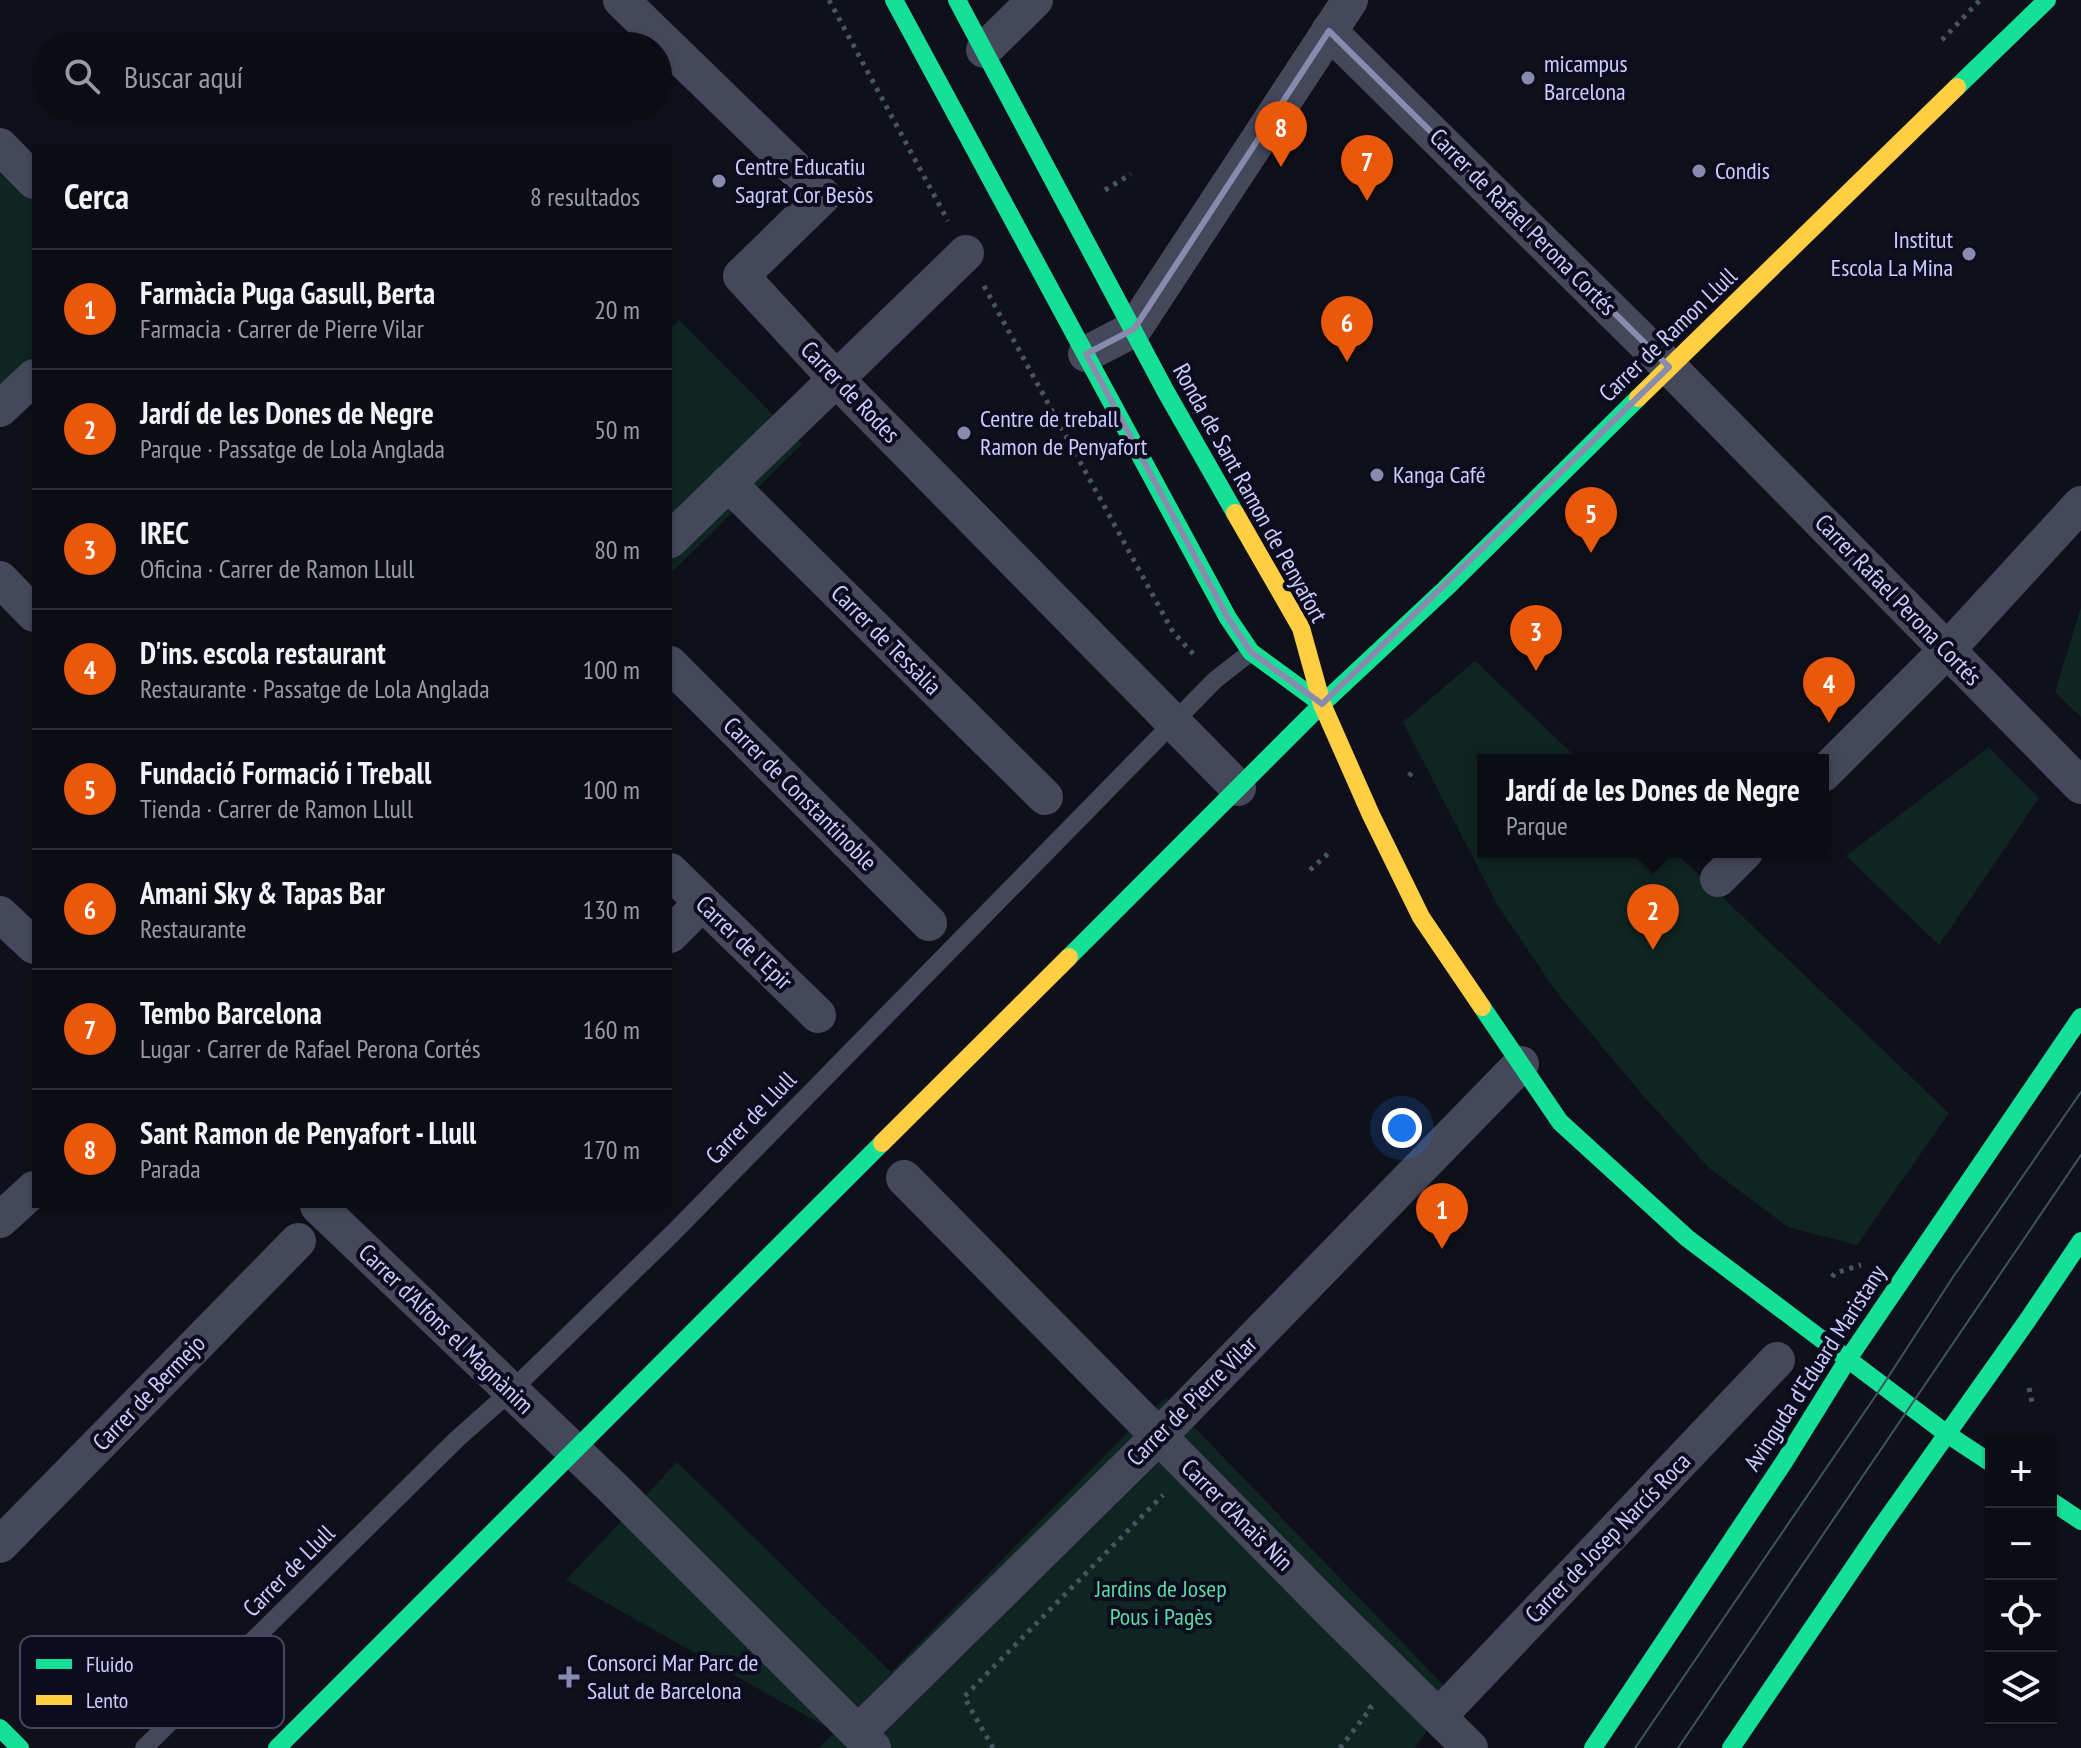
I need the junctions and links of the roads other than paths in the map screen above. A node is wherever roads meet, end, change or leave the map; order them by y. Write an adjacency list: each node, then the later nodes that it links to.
1 (621, 0): 8 (street, Carrer de Rodes)
2 (894, 0): 15 (main road)
3 (957, 0): 10 (main road, Ronda de Sant Ramon de Penyafort)
4 (1035, 0): 10 (street)
5 (1350, 0): 7 (street)
6 (2047, 0): 16 (main road, Carrer de Ramon Llull)
7 (1329, 31): 14 (street); 16 (street, Carrer de Rafael Perona Cortés)
8 (654, 32)
9 (672, 49): 18 (street, Carrer de Rodes)
10 (984, 50): 14 (main road, Ronda de Sant Ramon de Penyafort)
11 (0, 146): 12 (street)
12 (32, 179)
13 (966, 253): 18 (street)
14 (1134, 329): 15 (street); 29 (main road, Ronda de Sant Ramon de Penyafort)
15 (1086, 354): 27 (main road)
16 (1669, 367): 20 (street, Carrer de Rafael Perona Cortés); 29 (main road, Carrer de Ramon Llull)
17 (32, 379): 19 (street)
18 (836, 379): 21 (street); 30 (street, Carrer de Rodes)
19 (0, 409)
20 (1716, 414): 26 (street, Carrer Rafael Perona Cortés)
21 (728, 483): 23 (street); 34 (street, Carrer de Tessàlia)
22 (2081, 504): 26 (street)
23 (672, 538)
24 (0, 579): 25 (street)
25 (32, 612)
26 (1947, 650): 31 (street); 32 (street, Carrer Rafael Perona Cortés)
27 (1251, 652): 29 (main road); 30 (lane, Carrer de Llull)
28 (672, 666): 40 (street, Carrer de Constantinoble)
29 (1322, 704): 33 (main road); 45 (main road, Ronda de Sant Ramon de Penyafort)
30 (1174, 723): 33 (street, Carrer de Rodes); 54 (lane, Carrer de Llull)
31 (1829, 768)
32 (2081, 786)
33 (1238, 788): 57 (main road)
34 (1045, 797)
35 (1739, 858): 37 (street)
36 (672, 873): 38 (street, Carrer de l'Epir)
37 (1718, 879)
38 (702, 903): 41 (street); 43 (street, Carrer de l'Epir)
39 (0, 914): 42 (street)
40 (929, 923)
41 (672, 933)
42 (32, 944)
43 (818, 1015)
44 (2081, 1017): 52 (main road, Avinguda d'Eduard Maristany)
45 (1521, 1064): 52 (main road, Ronda de Sant Ramon de Penyafort); 56 (street, Carrer de Pierre Vilar)
46 (904, 1178): 56 (street, Carrer d'Anaïs Nin)
47 (32, 1191): 49 (street)
48 (320, 1208): 54 (street, Carrer d'Alfons el Magnànim)
49 (0, 1220)
50 (298, 1241): 61 (street, Carrer de Bermejo)
51 (2081, 1241): 55 (main road)
52 (1848, 1359): 55 (main road, Ronda de Sant Ramon de Penyafort); 71 (main road, Avinguda d'Eduard Maristany)
53 (1777, 1360): 63 (street, Carrer de Josep Narcís Roca)
54 (511, 1391): 57 (street, Carrer d'Alfons el Magnànim); 62 (lane, Carrer de Llull)
55 (1947, 1434): 58 (main road); 72 (main road)
56 (1159, 1436): 63 (street, Carrer d'Anaïs Nin); 66 (street, Carrer de Pierre Vilar)
57 (574, 1451): 66 (street, Carrer d'Alfons el Magnànim); 69 (main road)
58 (1985, 1459)
59 (2057, 1505): 60 (main road)
60 (2081, 1521)
61 (0, 1545)
62 (257, 1636)
63 (1439, 1716): 70 (street, Carrer d'Anaïs Nin)
64 (0, 1728): 67 (main road)
65 (164, 1728): 68 (lane, Carrer de Llull)
66 (865, 1740)
67 (20, 1748)
68 (144, 1748)
69 (277, 1748)
70 (1470, 1748)
71 (1593, 1748)
72 (1731, 1748)

